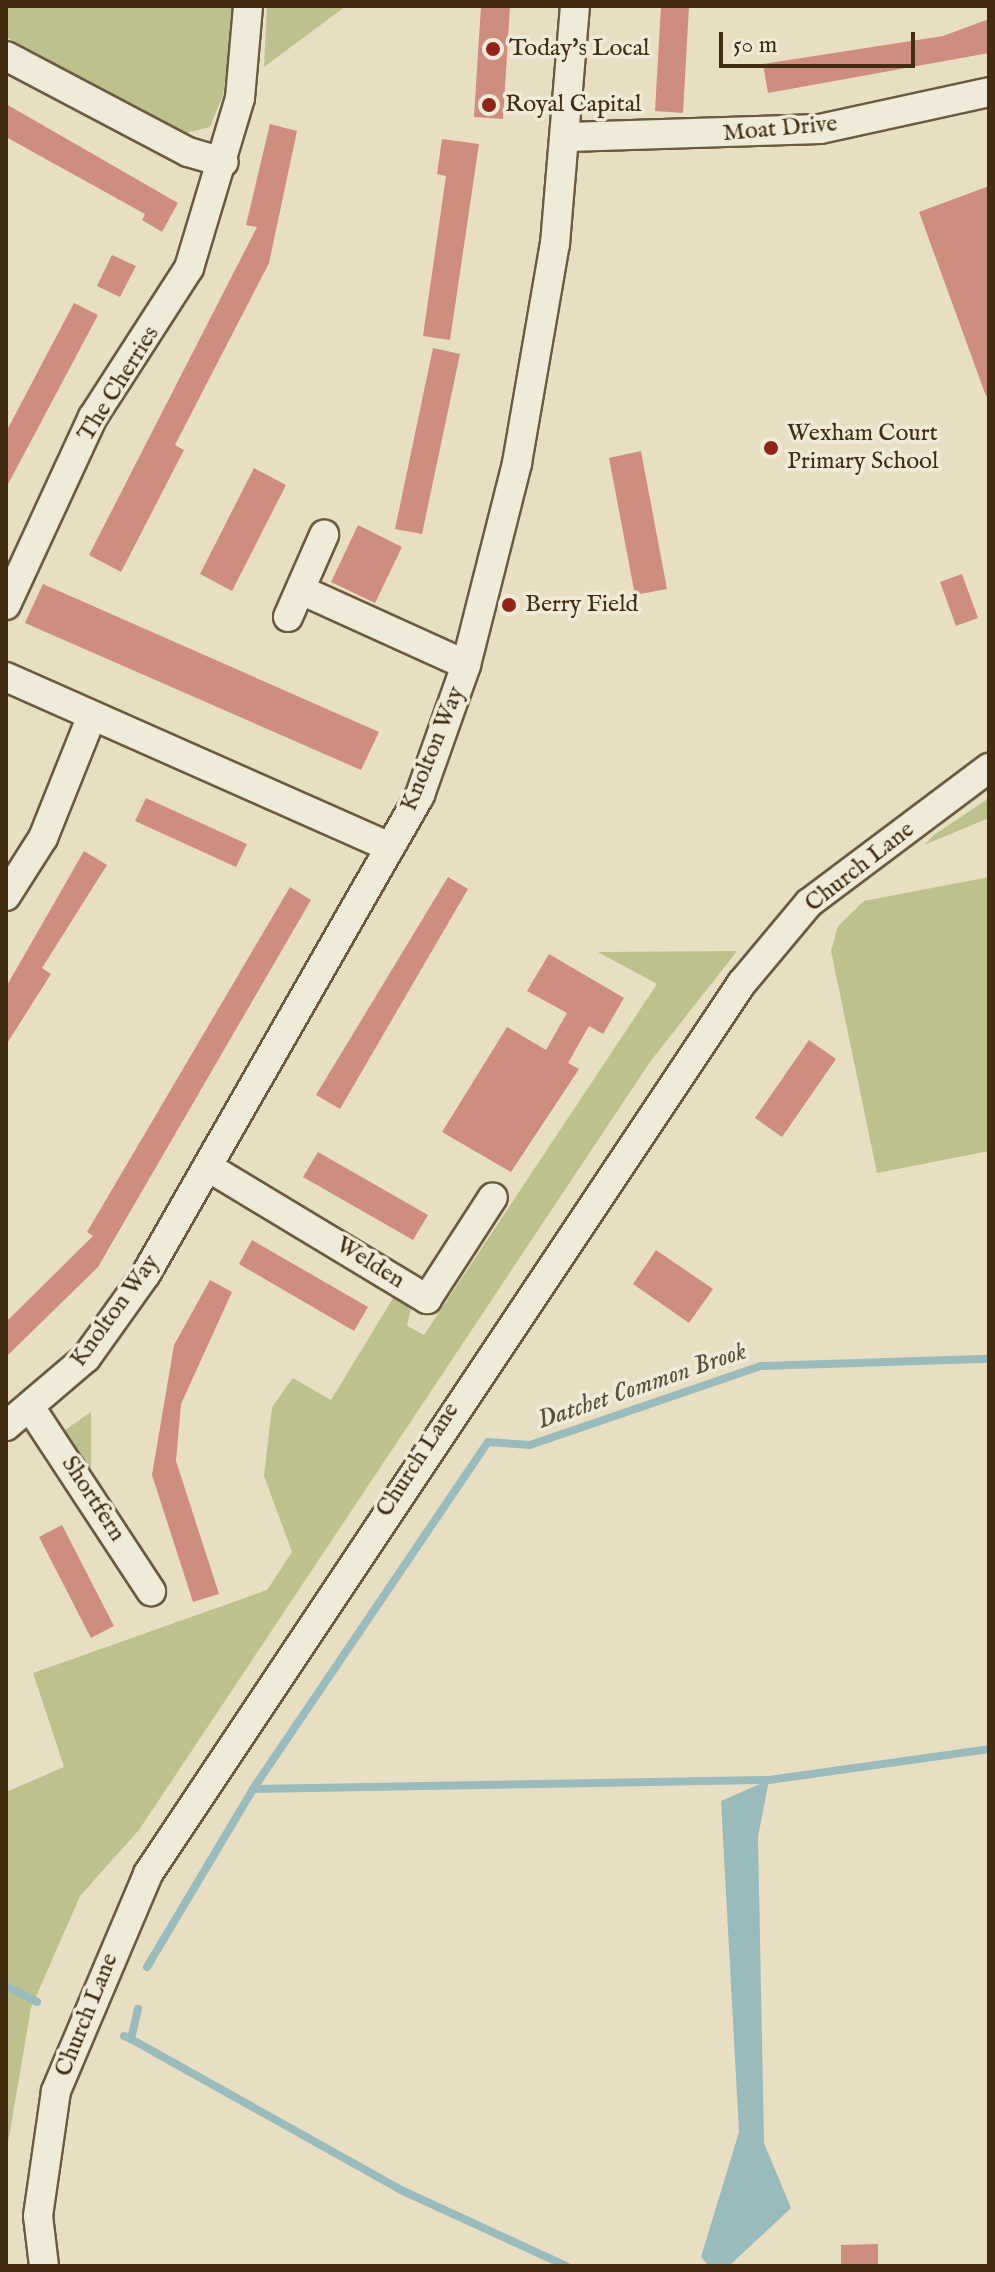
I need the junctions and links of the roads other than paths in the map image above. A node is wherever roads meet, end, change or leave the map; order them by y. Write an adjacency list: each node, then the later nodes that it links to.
1 (248, 6): 6 (street, The Cherries)
2 (575, 6): 5 (street, Knolton Way)
3 (6, 56): 6 (street)
4 (989, 92): 5 (street, Moat Drive)
5 (568, 137): 11 (street, Knolton Way)
6 (224, 162): 9 (street, The Cherries)
7 (324, 535): 8 (street)
8 (301, 590): 10 (street); 11 (street)
9 (6, 605)
10 (288, 617)
11 (466, 665): 15 (street, Knolton Way)
12 (6, 677): 13 (street)
13 (91, 718): 15 (street); 16 (street)
14 (989, 768): 22 (street, Church Lane)
15 (390, 847): 17 (street, Knolton Way)
16 (6, 896)
17 (208, 1167): 18 (street, Welden); 19 (street, Knolton Way)
18 (493, 1197)
19 (32, 1410): 20 (street, Knolton Way); 21 (street, Shortfern)
20 (6, 1426)
21 (151, 1591)
22 (44, 2266)

